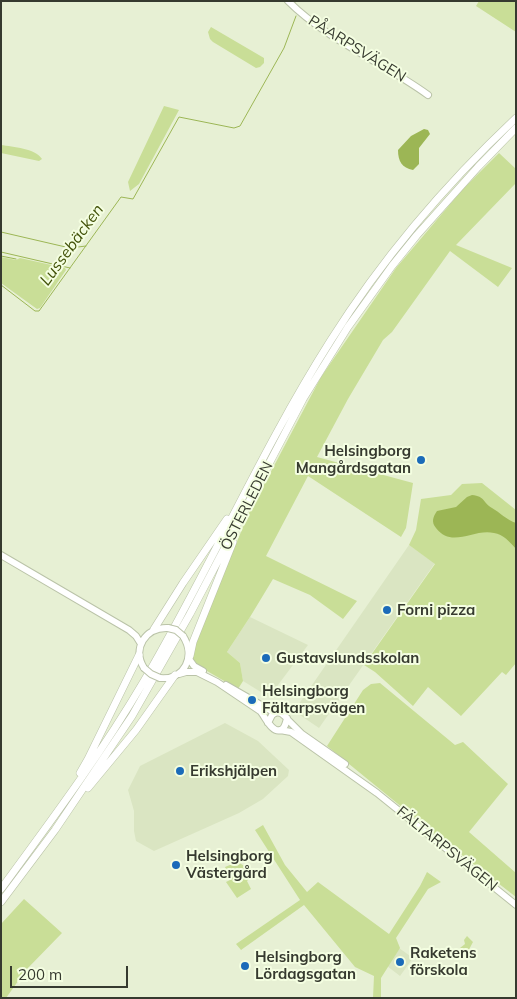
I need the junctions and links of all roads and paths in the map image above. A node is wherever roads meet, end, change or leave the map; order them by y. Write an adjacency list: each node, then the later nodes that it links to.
1 (288, 1): 2 (main road, PÅARPSVÄGEN)
2 (428, 95)
3 (516, 111): 7 (main road)
4 (516, 118): 7 (main road, ÖSTERLEDEN)
5 (516, 128): 8 (main road, ÖSTERLEDEN)
6 (516, 133): 8 (main road)
7 (488, 145): 9 (main road, ÖSTERLEDEN)
8 (498, 148): 10 (main road, ÖSTERLEDEN)
9 (244, 494): 13 (main road); 24 (main road, ÖSTERLEDEN)
10 (245, 509): 16 (main road); 23 (main road, ÖSTERLEDEN)
11 (1, 555): 12 (main road)
12 (129, 630): 13 (main road); 14 (main road)
13 (152, 631): 14 (main road); 16 (main road, bridge)
14 (141, 644): 15 (main road)
15 (139, 655): 17 (main road, bridge); 24 (main road)
16 (189, 658): 17 (main road); 18 (main road)
17 (177, 674): 20 (main road); 23 (main road)
18 (275, 713): 19 (main road); 20 (main road)
19 (287, 720): 21 (main road); 22 (main road, FÄLTARPSVÄGEN)
20 (268, 722): 21 (main road)
21 (280, 730): 22 (main road, FÄLTARPSVÄGEN)
22 (377, 793): 27 (main road, FÄLTARPSVÄGEN)
23 (66, 813): 26 (main road, ÖSTERLEDEN)
24 (50, 823): 25 (main road, ÖSTERLEDEN)
25 (1, 889)
26 (1, 902)
27 (516, 905)

